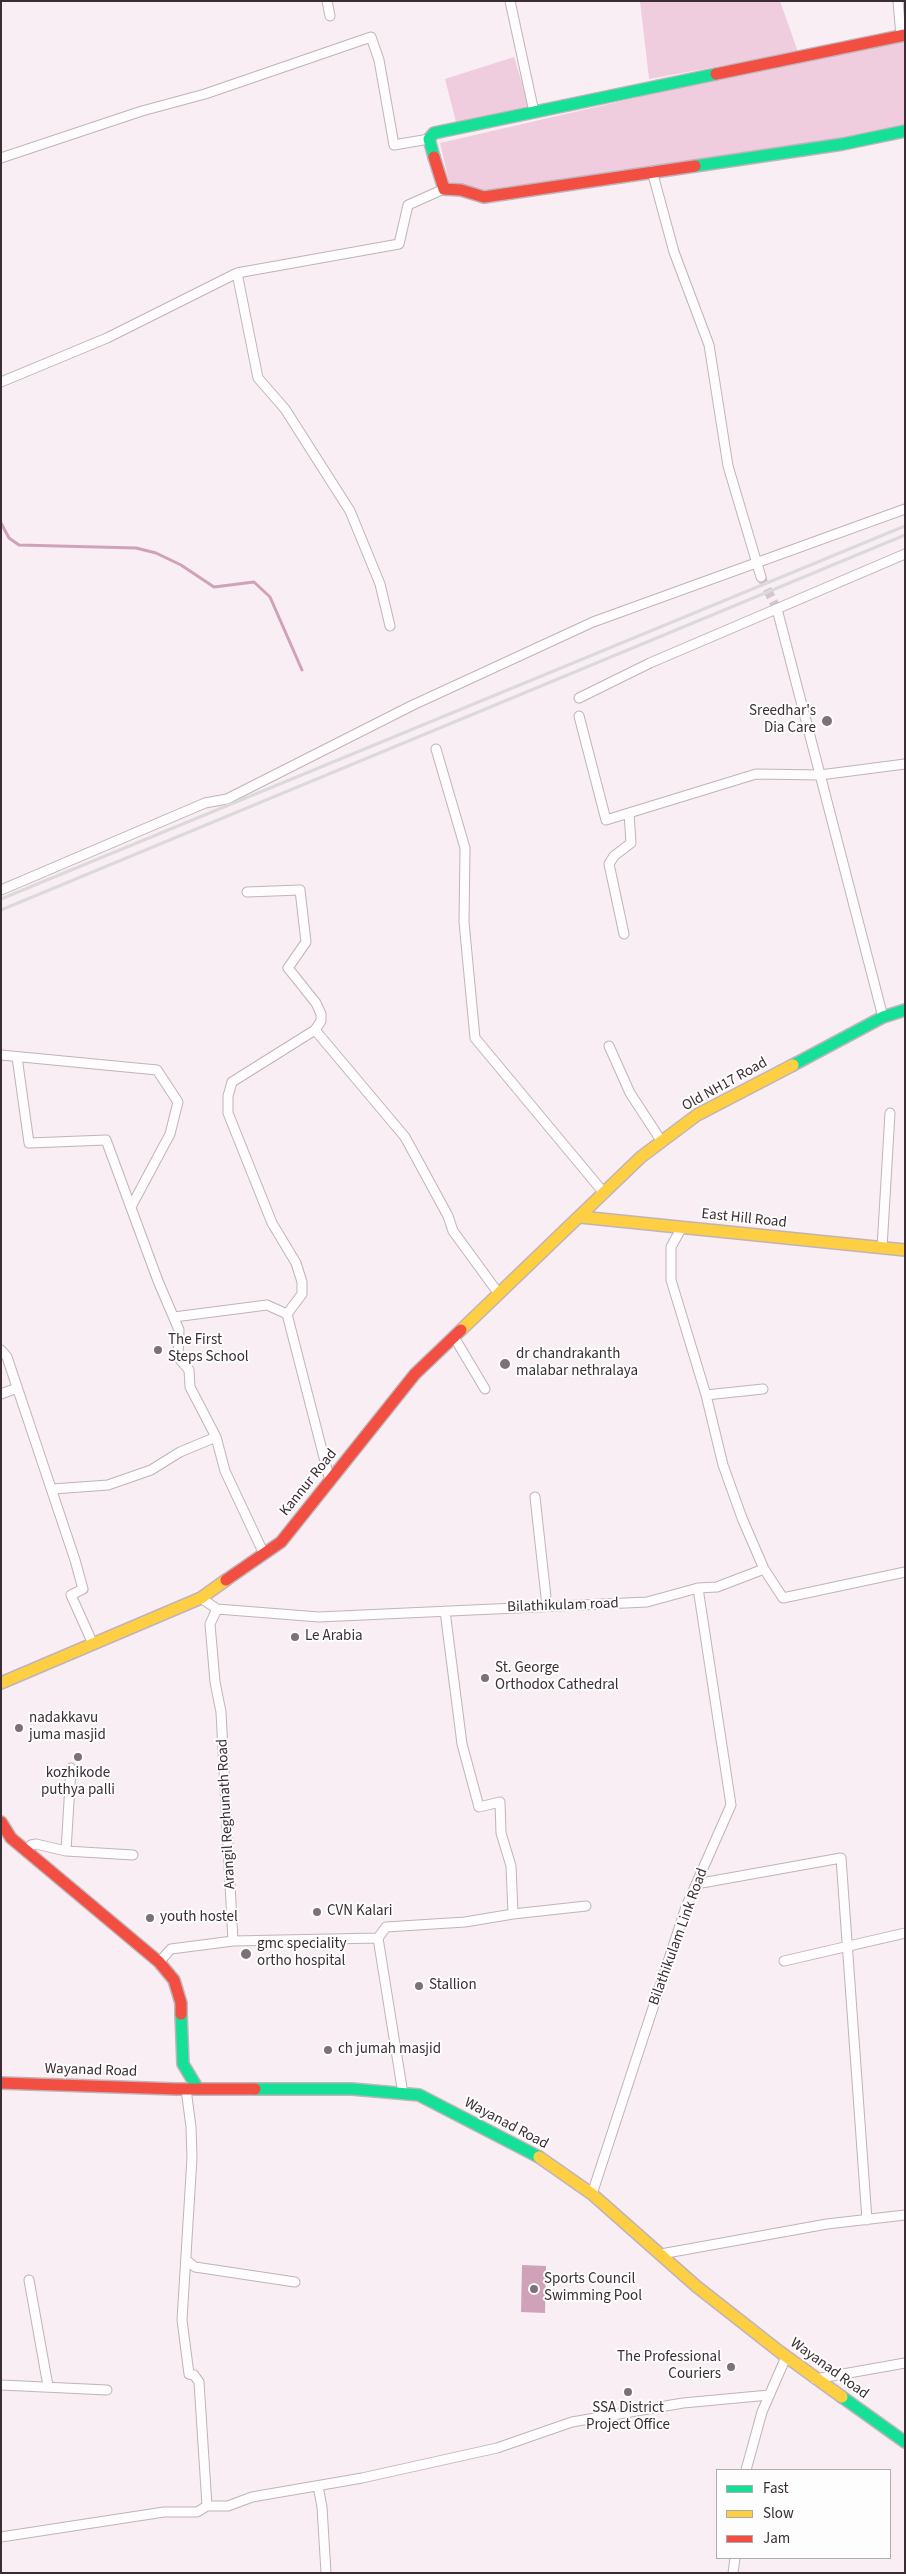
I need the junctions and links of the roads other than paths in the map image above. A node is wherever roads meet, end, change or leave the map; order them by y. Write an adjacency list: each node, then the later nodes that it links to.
1 (328, 1): 4 (street)
2 (510, 1): 6 (street)
3 (898, 1): 5 (street)
4 (330, 16)
5 (903, 35): 6 (main road)
6 (534, 112): 8 (main road)
7 (905, 131): 10 (main road)
8 (429, 139): 9 (street); 11 (main road)
9 (1, 158)
10 (652, 170): 11 (main road); 16 (street)
11 (444, 189): 12 (street)
12 (237, 273): 13 (street); 19 (street)
13 (1, 382)
14 (905, 509): 16 (street)
15 (905, 554): 18 (street)
16 (758, 563): 17 (street); 26 (street)
17 (761, 577)
18 (777, 609): 20 (street); 24 (street)
19 (390, 626)
20 (579, 698)
21 (579, 716): 25 (street)
22 (436, 749): 37 (street)
23 (905, 764): 24 (street)
24 (820, 775): 25 (street); 30 (street)
25 (629, 813): 28 (street)
26 (1, 890)
27 (247, 892): 31 (street)
28 (624, 934)
29 (905, 1010): 30 (main road, Old NH17 Road)
30 (883, 1017): 36 (main road, Old NH17 Road)
31 (315, 1030): 43 (street); 44 (street)
32 (610, 1046): 36 (street)
33 (1, 1055): 34 (street)
34 (17, 1057): 38 (street); 38 (street)
35 (890, 1113): 41 (street)
36 (662, 1142): 37 (main road, Old NH17 Road)
37 (604, 1193): 39 (main road, Old NH17 Road)
38 (131, 1207): 45 (street)
39 (580, 1217): 40 (main road, East Hill Road); 43 (main road, Kannur Road)
40 (682, 1227): 41 (main road, East Hill Road); 52 (street)
41 (882, 1248): 42 (main road, East Hill Road)
42 (905, 1250)
43 (499, 1294): 46 (main road, Kannur Road)
44 (287, 1314): 45 (street); 54 (street)
45 (174, 1318): 53 (street)
46 (454, 1337): 49 (street); 54 (main road, Kannur Road)
47 (1, 1350): 48 (street)
48 (17, 1388): 51 (street); 55 (street)
49 (485, 1389)
50 (763, 1389): 52 (street)
51 (1, 1394)
52 (706, 1395): 58 (street)
53 (216, 1437): 55 (street); 57 (street)
54 (330, 1481): 57 (main road, Kannur Road)
55 (53, 1490): 65 (street)
56 (535, 1497): 62 (street)
57 (264, 1554): 61 (main road, Kannur Road)
58 (764, 1568): 59 (street); 60 (street, Bilathikulam road)
59 (905, 1572)
60 (698, 1588): 62 (street, Bilathikulam road); 72 (street, Bilathikulam Link Road)
61 (201, 1598): 63 (street); 65 (main road, Kannur Road)
62 (547, 1606): 64 (street, Bilathikulam road)
63 (217, 1609): 64 (street, Bilathikulam road); 77 (street, Arangil Reghunath Road)
64 (445, 1611): 74 (street)
65 (93, 1644): 66 (main road, Kannur Road)
66 (1, 1683)
67 (71, 1768): 70 (street)
68 (1, 1822): 69 (main road)
69 (26, 1851): 70 (street); 80 (main road)
70 (66, 1851): 71 (street)
71 (133, 1855)
72 (696, 1884): 78 (street); 87 (street, Bilathikulam Link Road)
73 (586, 1906): 74 (street)
74 (513, 1914): 76 (street)
75 (905, 1933): 78 (street)
76 (378, 1938): 77 (street); 86 (street)
77 (234, 1941): 80 (street)
78 (846, 1947): 79 (street); 89 (street)
79 (784, 1961)
80 (159, 1962): 81 (main road)
81 (178, 2072): 83 (main road); 85 (main road)
82 (1, 2083): 83 (main road, Wayanad Road)
83 (159, 2089): 84 (main road, Wayanad Road)
84 (186, 2089): 85 (main road, Wayanad Road); 91 (street)
85 (198, 2089): 86 (main road, Wayanad Road)
86 (403, 2094): 87 (main road, Wayanad Road)
87 (592, 2194): 90 (main road, Wayanad Road)
88 (905, 2216): 89 (street)
89 (868, 2220): 90 (street)
90 (661, 2254): 94 (main road, Wayanad Road)
91 (186, 2260): 93 (street); 104 (street)
92 (29, 2280): 98 (street)
93 (295, 2282)
94 (786, 2357): 96 (main road, Wayanad Road); 100 (street)
95 (905, 2363): 96 (street)
96 (815, 2379): 101 (main road, Wayanad Road)
97 (1, 2385): 98 (street)
98 (48, 2386): 99 (street)
99 (107, 2390)
100 (769, 2395): 102 (street); 103 (street)
101 (905, 2442)
102 (746, 2469)
103 (318, 2486): 104 (street); 107 (street)
104 (207, 2506): 105 (street)
105 (1, 2537)
106 (735, 2559): 108 (street)
107 (326, 2573)
108 (733, 2573)

